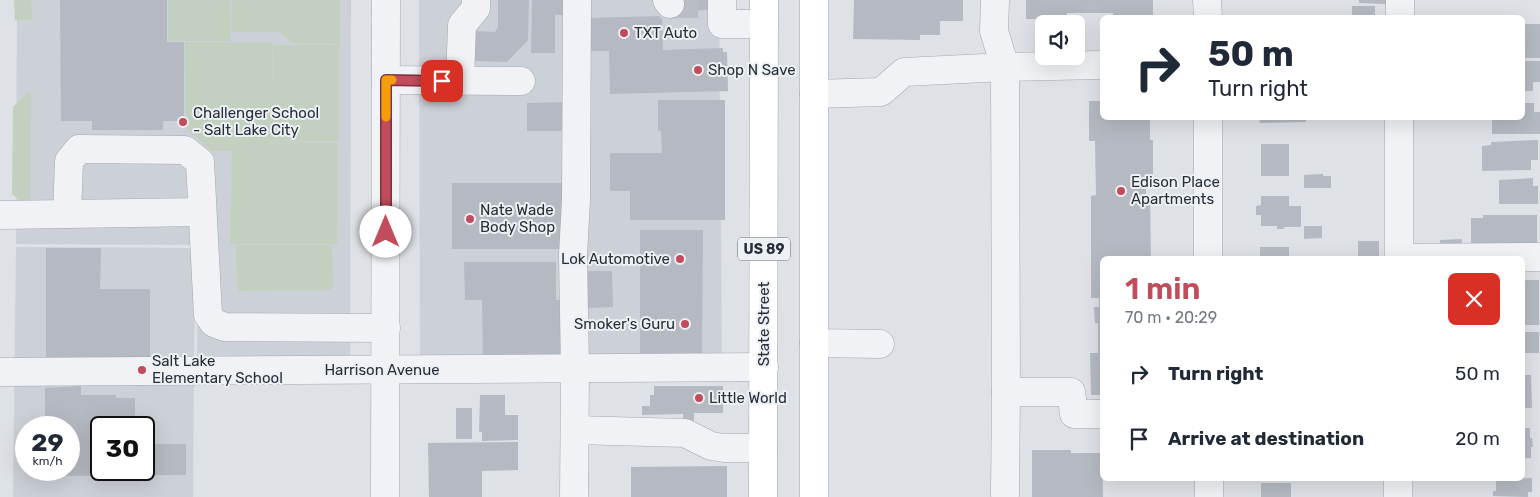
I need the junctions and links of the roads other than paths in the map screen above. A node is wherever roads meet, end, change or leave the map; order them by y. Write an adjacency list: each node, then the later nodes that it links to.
1 (386, 0): 15 (street)
2 (476, 0): 9 (street)
3 (577, 0): 32 (street)
4 (814, 0): 18 (main road)
5 (995, 0): 14 (street)
6 (1207, 0): 11 (street)
7 (1400, 0): 12 (street)
8 (713, 1): 10 (street)
9 (462, 12): 16 (street)
10 (764, 12): 31 (main road, State Street / US 89)
11 (1208, 15)
12 (1400, 15)
13 (1100, 65): 14 (street)
14 (1005, 67): 18 (street); 35 (street)
15 (386, 80): 16 (street); 28 (street)
16 (460, 81): 17 (street)
17 (521, 81)
18 (814, 94): 29 (main road)
19 (1208, 120): 24 (street)
20 (1399, 120): 25 (street)
21 (202, 212): 22 (street); 22 (street); 28 (street)
22 (68, 214): 23 (street)
23 (0, 215)
24 (1208, 256)
25 (1399, 256)
26 (1525, 257): 27 (street)
27 (1540, 257)
28 (386, 328): 33 (street)
29 (814, 343): 30 (street); 45 (main road)
30 (880, 344)
31 (764, 367): 32 (street, Harrison Avenue); 38 (main road, State Street / US 89)
32 (575, 368): 33 (street, Harrison Avenue); 37 (street)
33 (386, 370): 34 (street, Harrison Avenue); 42 (street)
34 (0, 372)
35 (1006, 392): 36 (street); 41 (street)
36 (1100, 414)
37 (575, 430): 38 (street); 43 (street)
38 (763, 448): 44 (main road, State Street / US 89)
39 (1209, 481): 46 (street)
40 (1398, 481): 47 (street)
41 (1005, 494)
42 (386, 497)
43 (574, 497)
44 (763, 497)
45 (814, 497)
46 (1209, 497)
47 (1398, 497)

